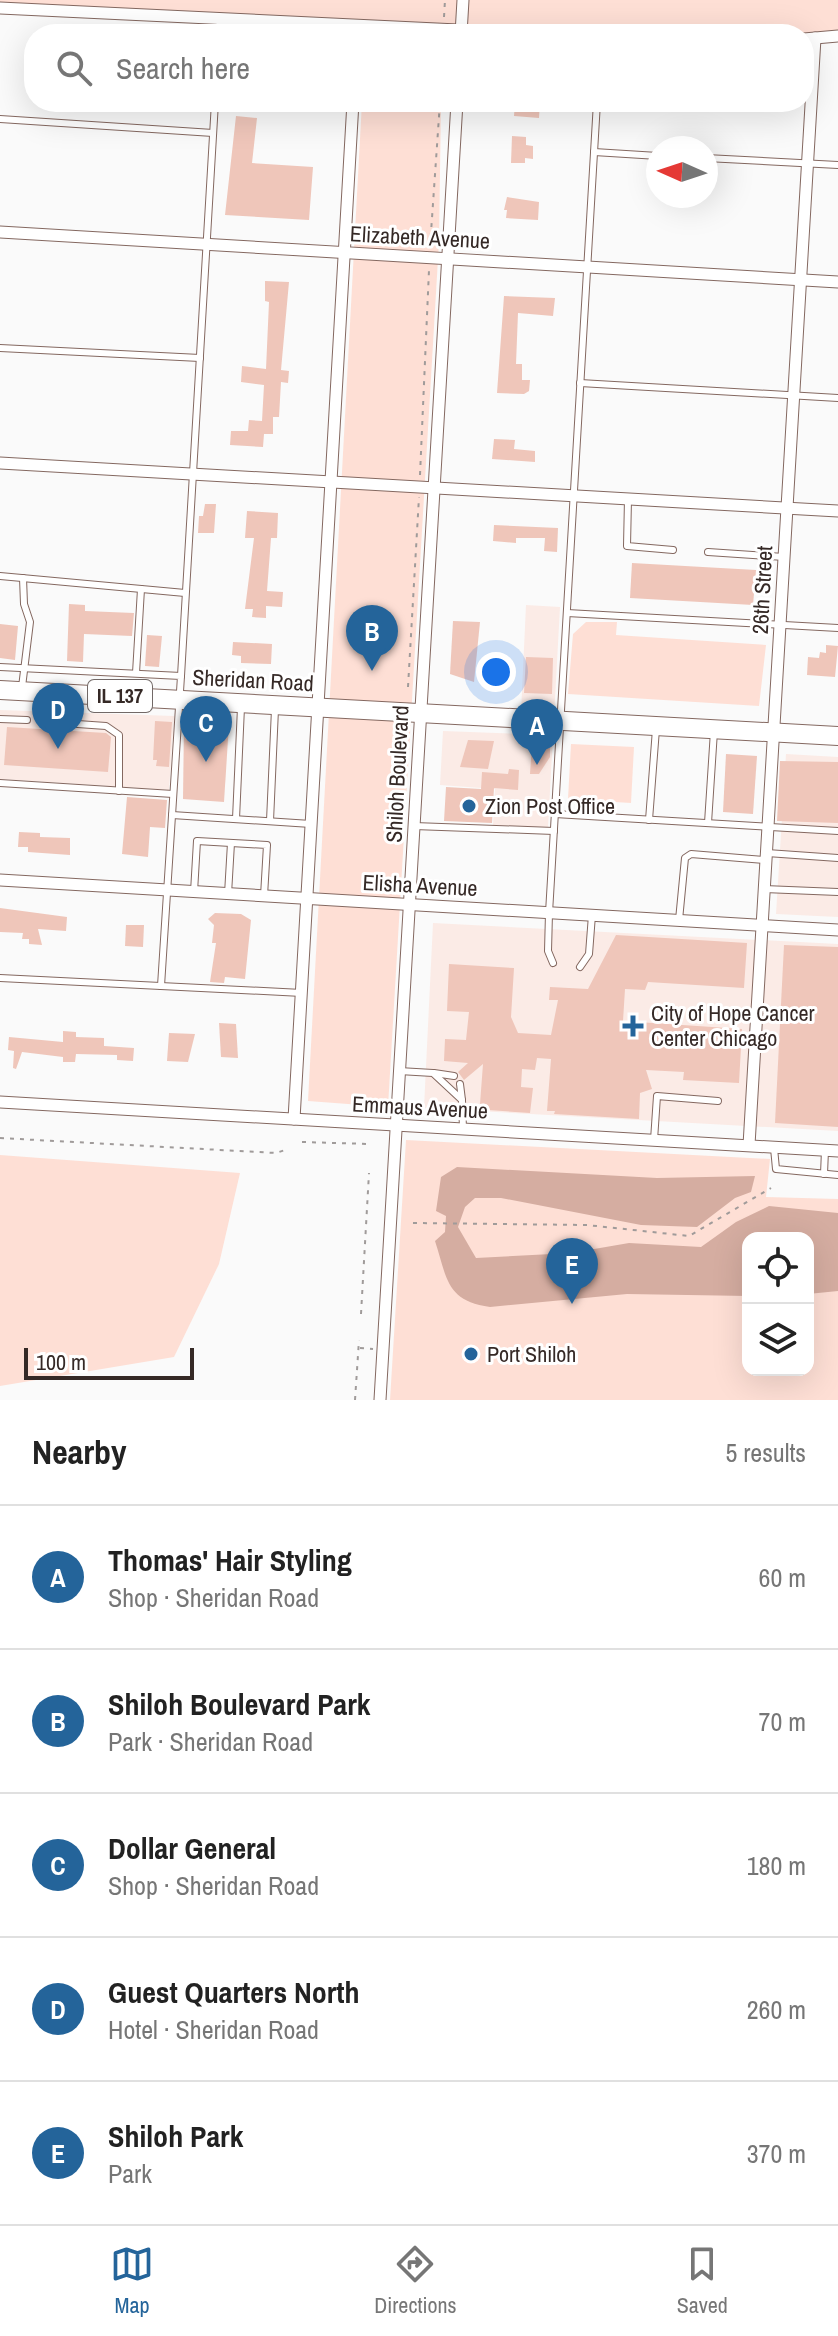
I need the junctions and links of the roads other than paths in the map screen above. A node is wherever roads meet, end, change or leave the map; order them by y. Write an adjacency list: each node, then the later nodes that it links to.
1 (463, 0): 6 (street)
2 (0, 8): 3 (street)
3 (220, 17): 4 (lane); 5 (street)
4 (220, 24)
5 (300, 24)
6 (462, 24)
7 (838, 36): 8 (street)
8 (814, 38)
9 (214, 112): 15 (lane)
10 (352, 112): 23 (street)
11 (456, 112): 24 (street, Shiloh Boulevard)
12 (596, 112): 16 (lane)
13 (809, 112): 19 (street, 26th Street)
14 (0, 119): 15 (lane)
15 (213, 133): 22 (lane)
16 (594, 152): 17 (lane); 25 (lane)
17 (646, 155)
18 (718, 159): 19 (lane)
19 (808, 164): 20 (lane); 26 (street, 26th Street)
20 (838, 165)
21 (0, 232): 22 (street, Elizabeth Avenue)
22 (206, 245): 23 (street, Elizabeth Avenue); 29 (lane)
23 (344, 253): 24 (street, Elizabeth Avenue); 35 (street)
24 (448, 259): 25 (street, Elizabeth Avenue); 36 (street, Shiloh Boulevard)
25 (587, 267): 26 (street, Elizabeth Avenue); 30 (lane)
26 (801, 280): 27 (street, Elizabeth Avenue); 31 (street, 26th Street)
27 (838, 282)
28 (0, 348): 29 (lane)
29 (200, 358): 34 (lane)
30 (580, 383): 31 (lane); 37 (lane)
31 (794, 395): 32 (lane); 39 (street, 26th Street)
32 (838, 398)
33 (0, 463): 34 (street)
34 (192, 474): 35 (street); 47 (lane)
35 (331, 483): 36 (street); 60 (street)
36 (434, 488): 37 (street); 61 (street, Shiloh Boulevard)
37 (574, 496): 38 (street); 48 (lane)
38 (628, 499): 39 (street); 41 (lane)
39 (787, 508): 40 (street); 43 (street, 26th Street)
40 (838, 511)
41 (673, 550)
42 (708, 552): 43 (lane)
43 (784, 557): 49 (street, 26th Street)
44 (0, 576): 45 (lane)
45 (23, 578): 46 (lane); 52 (lane)
46 (141, 589): 47 (lane); 53 (lane)
47 (185, 593): 54 (lane)
48 (567, 613): 49 (lane); 64 (lane)
49 (780, 625): 50 (lane); 68 (street, 26th Street)
50 (838, 628)
51 (0, 667): 52 (lane)
52 (23, 668): 53 (lane); 56 (lane)
53 (136, 673): 54 (lane)
54 (181, 676): 57 (lane)
55 (0, 690): 56 (main road, Sheridan Road / IL 137)
56 (22, 691): 57 (main road, Sheridan Road / IL 137)
57 (179, 699): 58 (main road, Sheridan Road / IL 137); 72 (lane)
58 (241, 703): 59 (main road, Sheridan Road / IL 137); 75 (lane)
59 (275, 705): 60 (main road, Sheridan Road / IL 137); 77 (lane)
60 (318, 707): 61 (main road, Sheridan Road / IL 137); 79 (street)
61 (421, 713): 64 (main road, Sheridan Road / IL 137); 80 (street, Shiloh Boulevard)
62 (0, 719): 63 (lane)
63 (27, 720)
64 (561, 721): 66 (main road, Sheridan Road / IL 137); 73 (lane)
65 (49, 722): 71 (lane)
66 (656, 726): 67 (main road, Sheridan Road / IL 137); 76 (lane)
67 (715, 729): 68 (main road, Sheridan Road / IL 137); 78 (lane)
68 (774, 732): 69 (main road, Sheridan Road / IL 137); 81 (street, 26th Street)
69 (838, 736)
70 (0, 783): 71 (lane)
71 (119, 791): 72 (lane)
72 (173, 794): 74 (lane)
73 (555, 814): 76 (lane); 82 (lane)
74 (172, 815): 75 (lane); 89 (lane)
75 (236, 819): 77 (lane)
76 (649, 820): 78 (lane)
77 (270, 821): 79 (lane)
78 (708, 823): 81 (lane)
79 (311, 824): 94 (street)
80 (414, 826): 82 (lane); 95 (street, Shiloh Boulevard)
81 (768, 827): 83 (lane); 85 (street, 26th Street)
82 (554, 831): 96 (lane)
83 (838, 831)
84 (231, 843): 90 (lane); 92 (lane); 93 (lane)
85 (766, 856): 86 (lane); 88 (street, 26th Street); 98 (lane)
86 (838, 858)
87 (0, 880): 89 (street, Elisha Avenue)
88 (764, 889): 91 (lane); 99 (street, 26th Street)
89 (167, 890): 90 (street, Elisha Avenue); 104 (lane)
90 (194, 892): 92 (street, Elisha Avenue)
91 (838, 892)
92 (228, 894): 93 (street, Elisha Avenue)
93 (264, 896): 94 (street, Elisha Avenue)
94 (307, 898): 95 (street, Elisha Avenue); 105 (street)
95 (410, 904): 96 (street, Elisha Avenue); 106 (street, Shiloh Boulevard)
96 (549, 913): 97 (street, Elisha Avenue); 101 (lane)
97 (592, 915): 98 (street, Elisha Avenue); 102 (lane)
98 (679, 920): 99 (street, Elisha Avenue)
99 (762, 925): 100 (street, Elisha Avenue); 117 (street, 26th Street)
100 (838, 930)
101 (553, 963)
102 (580, 967)
103 (0, 978): 104 (lane)
104 (161, 986): 105 (lane)
105 (302, 993): 113 (street)
106 (399, 1071): 107 (lane); 114 (street, Shiloh Boulevard)
107 (433, 1073): 108 (lane); 110 (lane)
108 (454, 1076)
109 (460, 1084): 110 (lane)
110 (462, 1100): 115 (lane)
111 (718, 1101): 116 (lane)
112 (0, 1102): 113 (street, Emmaus Avenue)
113 (294, 1119): 114 (street, Emmaus Avenue)
114 (396, 1125): 115 (street, Emmaus Avenue); 123 (street, Shiloh Boulevard)
115 (463, 1129): 116 (street, Emmaus Avenue)
116 (654, 1140): 117 (street, Emmaus Avenue)
117 (749, 1145): 118 (street, Emmaus Avenue)
118 (774, 1147): 119 (street, Emmaus Avenue); 121 (lane)
119 (825, 1150): 120 (street, Emmaus Avenue); 121 (lane)
120 (838, 1151)
121 (824, 1174): 122 (lane)
122 (838, 1175)
123 (380, 1400)

